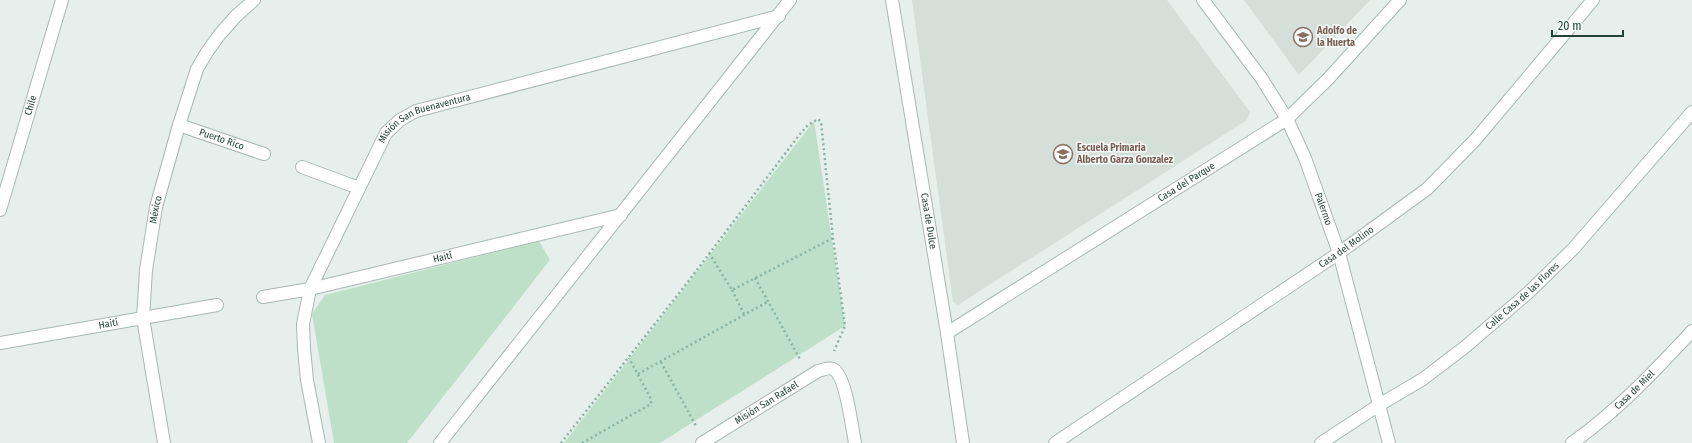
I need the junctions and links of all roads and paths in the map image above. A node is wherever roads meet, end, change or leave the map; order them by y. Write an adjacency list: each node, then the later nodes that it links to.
1 (62, 0): 15 (street, Chile)
2 (254, 0): 11 (street, México)
3 (790, 0): 8 (street)
4 (892, 0): 29 (street, Casa de Dulce)
5 (1203, 0): 10 (street, Palermo)
6 (1400, 0): 10 (street, Casa del Parque)
7 (1593, 0): 19 (street, Casa del Molino)
8 (779, 16): 14 (street, Misión San Buenaventura); 16 (street)
9 (1692, 112): 36 (street, Calle Casa de las Flores)
10 (1288, 119): 19 (street, Palermo); 29 (street, Casa del Parque)
11 (179, 125): 12 (street, Puerto Rico); 27 (street, México)
12 (264, 154)
13 (302, 167): 14 (street)
14 (359, 188): 21 (street, Misión San Buenaventura)
15 (0, 210)
16 (621, 215): 21 (street, Haití); 40 (street)
17 (833, 238): 18 (path); 20 (path); 33 (path)
18 (709, 253): 22 (path); 31 (path)
19 (1339, 253): 36 (street, Palermo); 45 (street, Casa del Molino)
20 (756, 278): 22 (path); 24 (path)
21 (310, 288): 23 (street, Haití); 39 (street, Misión San Buenaventura)
22 (732, 290): 26 (path)
23 (263, 298)
24 (769, 301): 26 (path); 35 (path)
25 (217, 305): 27 (street, Haití)
26 (744, 314): 32 (path)
27 (143, 318): 30 (street, Haití); 38 (street, México)
28 (1692, 331): 48 (street, Casa de Miel)
29 (947, 333): 44 (street, Casa de Dulce)
30 (0, 343)
31 (628, 358): 34 (path); 41 (path)
32 (660, 362): 34 (path); 37 (path)
33 (831, 369): 35 (street, Misión San Rafael); 43 (street)
34 (638, 374): 42 (path)
35 (810, 377): 37 (street, Misión San Rafael)
36 (1379, 405): 46 (street, Calle Casa de las Flores); 47 (street, Palermo)
37 (703, 442)
38 (164, 443)
39 (319, 443)
40 (440, 443)
41 (561, 443)
42 (582, 443)
43 (855, 443)
44 (963, 443)
45 (1056, 443)
46 (1321, 443)
47 (1389, 443)
48 (1572, 443)

